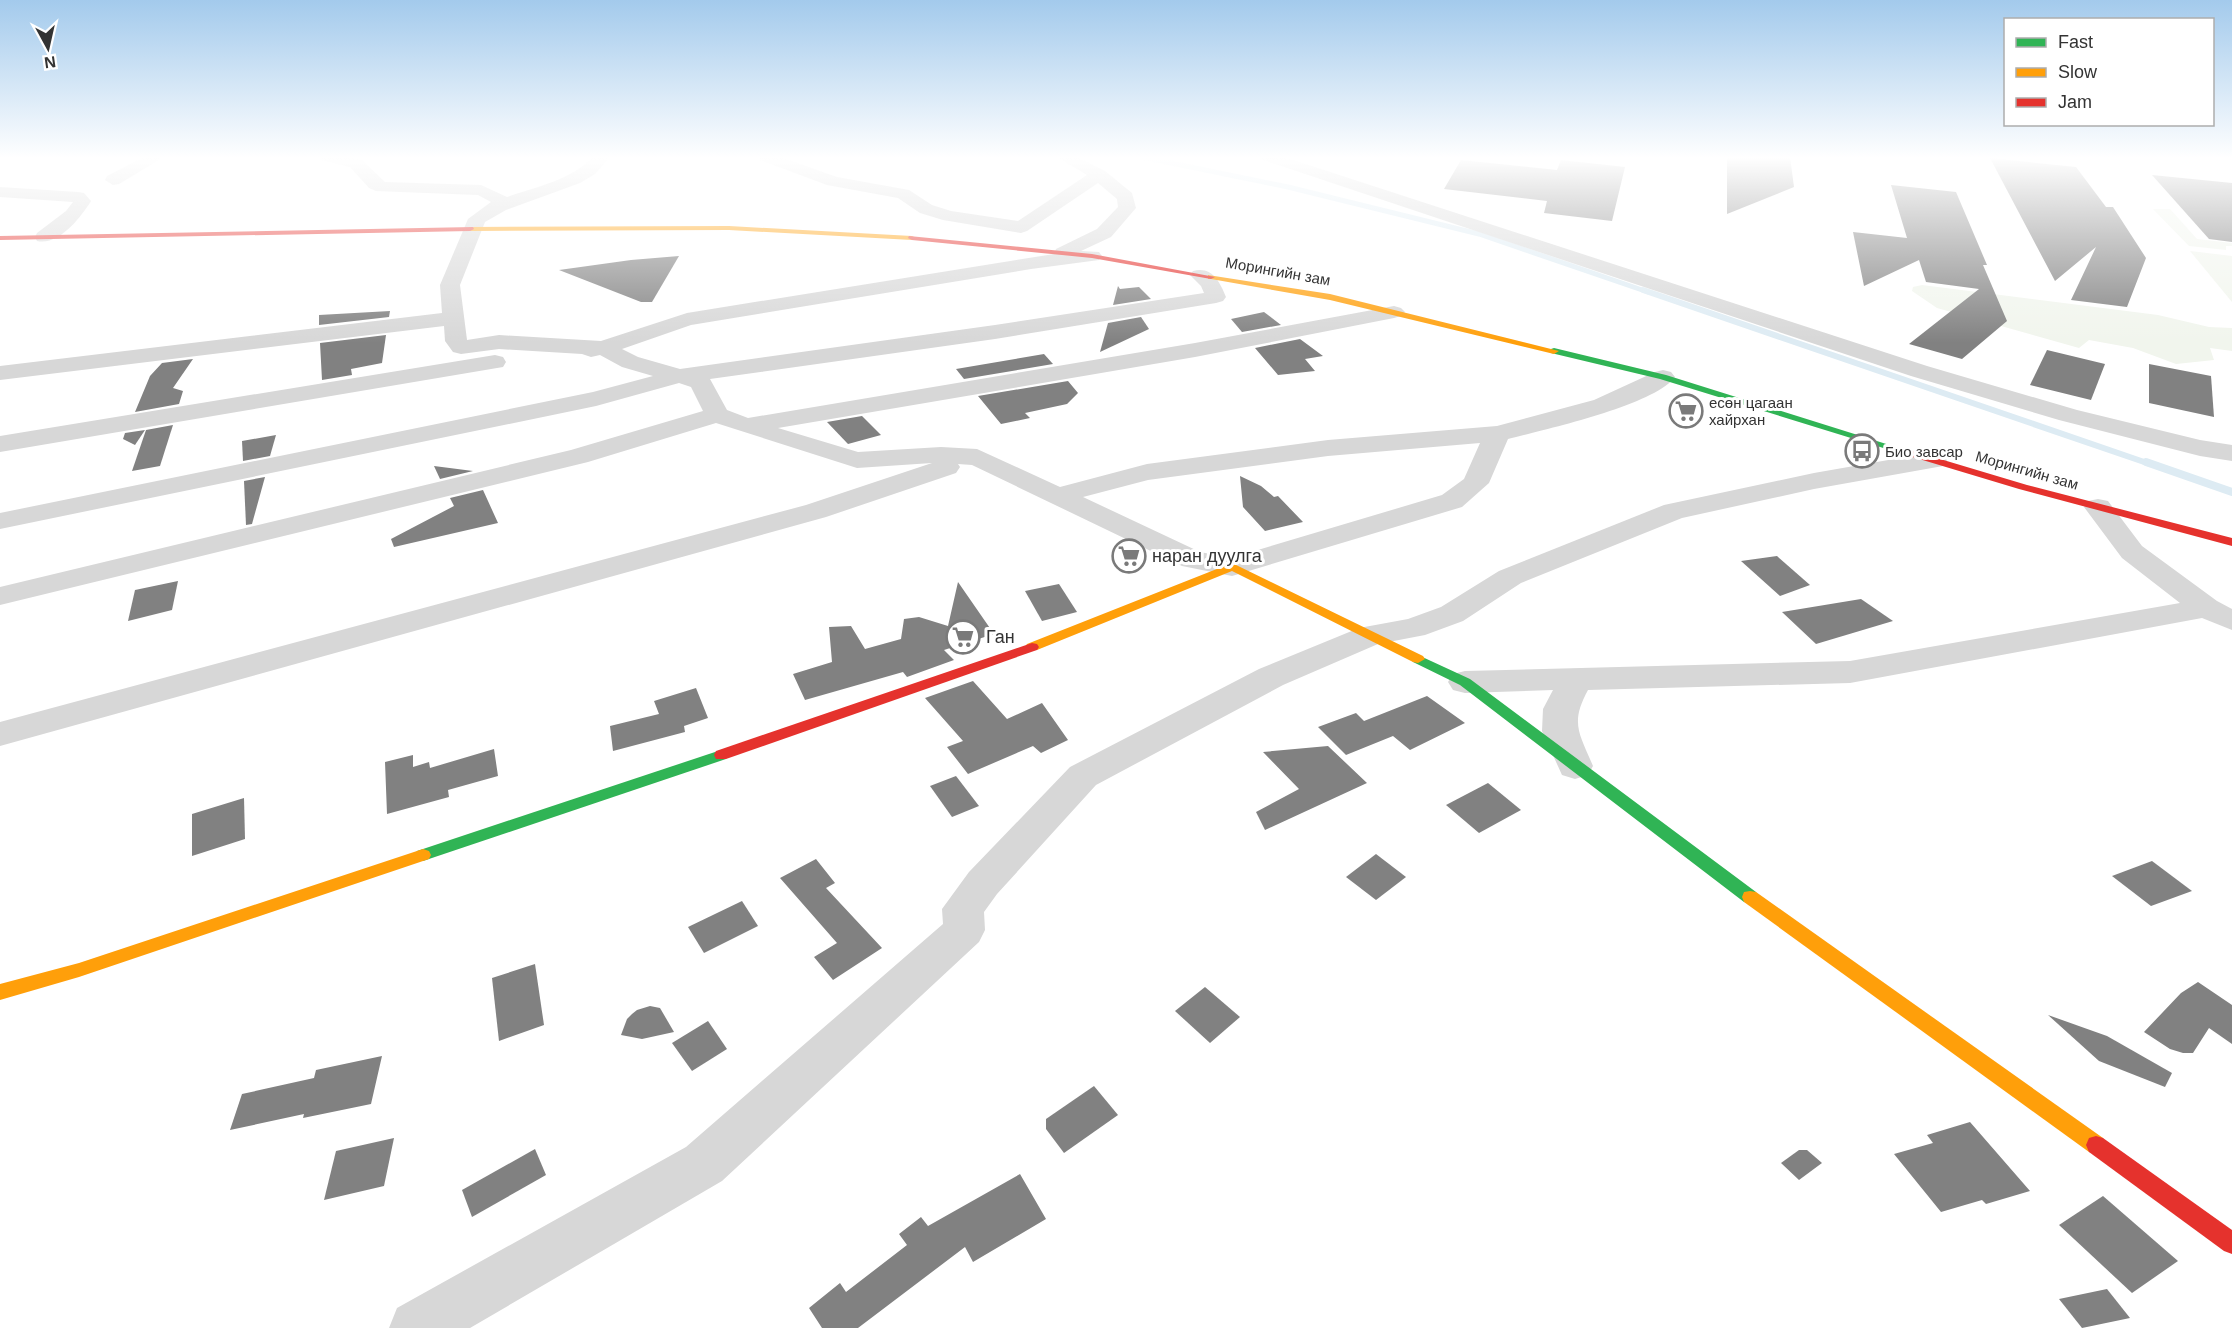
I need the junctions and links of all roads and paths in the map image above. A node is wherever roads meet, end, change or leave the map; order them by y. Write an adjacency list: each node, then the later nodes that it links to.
1 (68, 219): 12 (street)
2 (477, 219): 8 (street)
3 (969, 219): 7 (street)
4 (1033, 219): 7 (street)
5 (1117, 219): 11 (street)
6 (1458, 219): 28 (street)
7 (1021, 227): 9 (street); 14 (street)
8 (473, 229): 12 (main road, Морингийн зам); 14 (main road, Морингийн зам); 19 (street)
9 (1045, 229)
10 (1069, 231): 11 (street)
11 (1104, 233): 15 (street)
12 (44, 237): 13 (main road, Морингийн зам)
13 (0, 238)
14 (995, 246): 15 (main road, Морингийн зам)
15 (1063, 253): 16 (main road, Морингийн зам)
16 (1092, 256): 17 (main road, Морингийн зам); 20 (street)
17 (1200, 275): 18 (main road, Морингийн зам); 22 (street)
18 (1394, 312): 23 (main road, Морингийн зам); 25 (street)
19 (453, 318): 20 (street); 21 (street)
20 (603, 348): 22 (street); 27 (street)
21 (0, 373)
22 (678, 376): 24 (street); 33 (street)
23 (1663, 377): 26 (street); 30 (main road, Морингийн зам)
24 (717, 415): 25 (street); 36 (street)
25 (745, 426): 29 (street)
26 (1497, 434): 31 (street); 35 (street)
27 (0, 444)
28 (2232, 453)
29 (977, 456): 31 (street); 41 (street)
30 (1934, 460): 32 (main road, Морингийн зам); 38 (street)
31 (1056, 496): 35 (street)
32 (2098, 507): 34 (main road, Морингийн зам); 37 (street)
33 (0, 521)
34 (2232, 542)
35 (1232, 567): 38 (main road); 43 (main road)
36 (0, 596)
37 (2219, 615): 39 (street)
38 (1370, 635): 40 (main road); 45 (street)
39 (1576, 680): 40 (street); 42 (street)
40 (1465, 682): 42 (main road)
41 (0, 734)
42 (1575, 766): 44 (main road)
43 (0, 992)
44 (2232, 1243)
45 (417, 1328)

